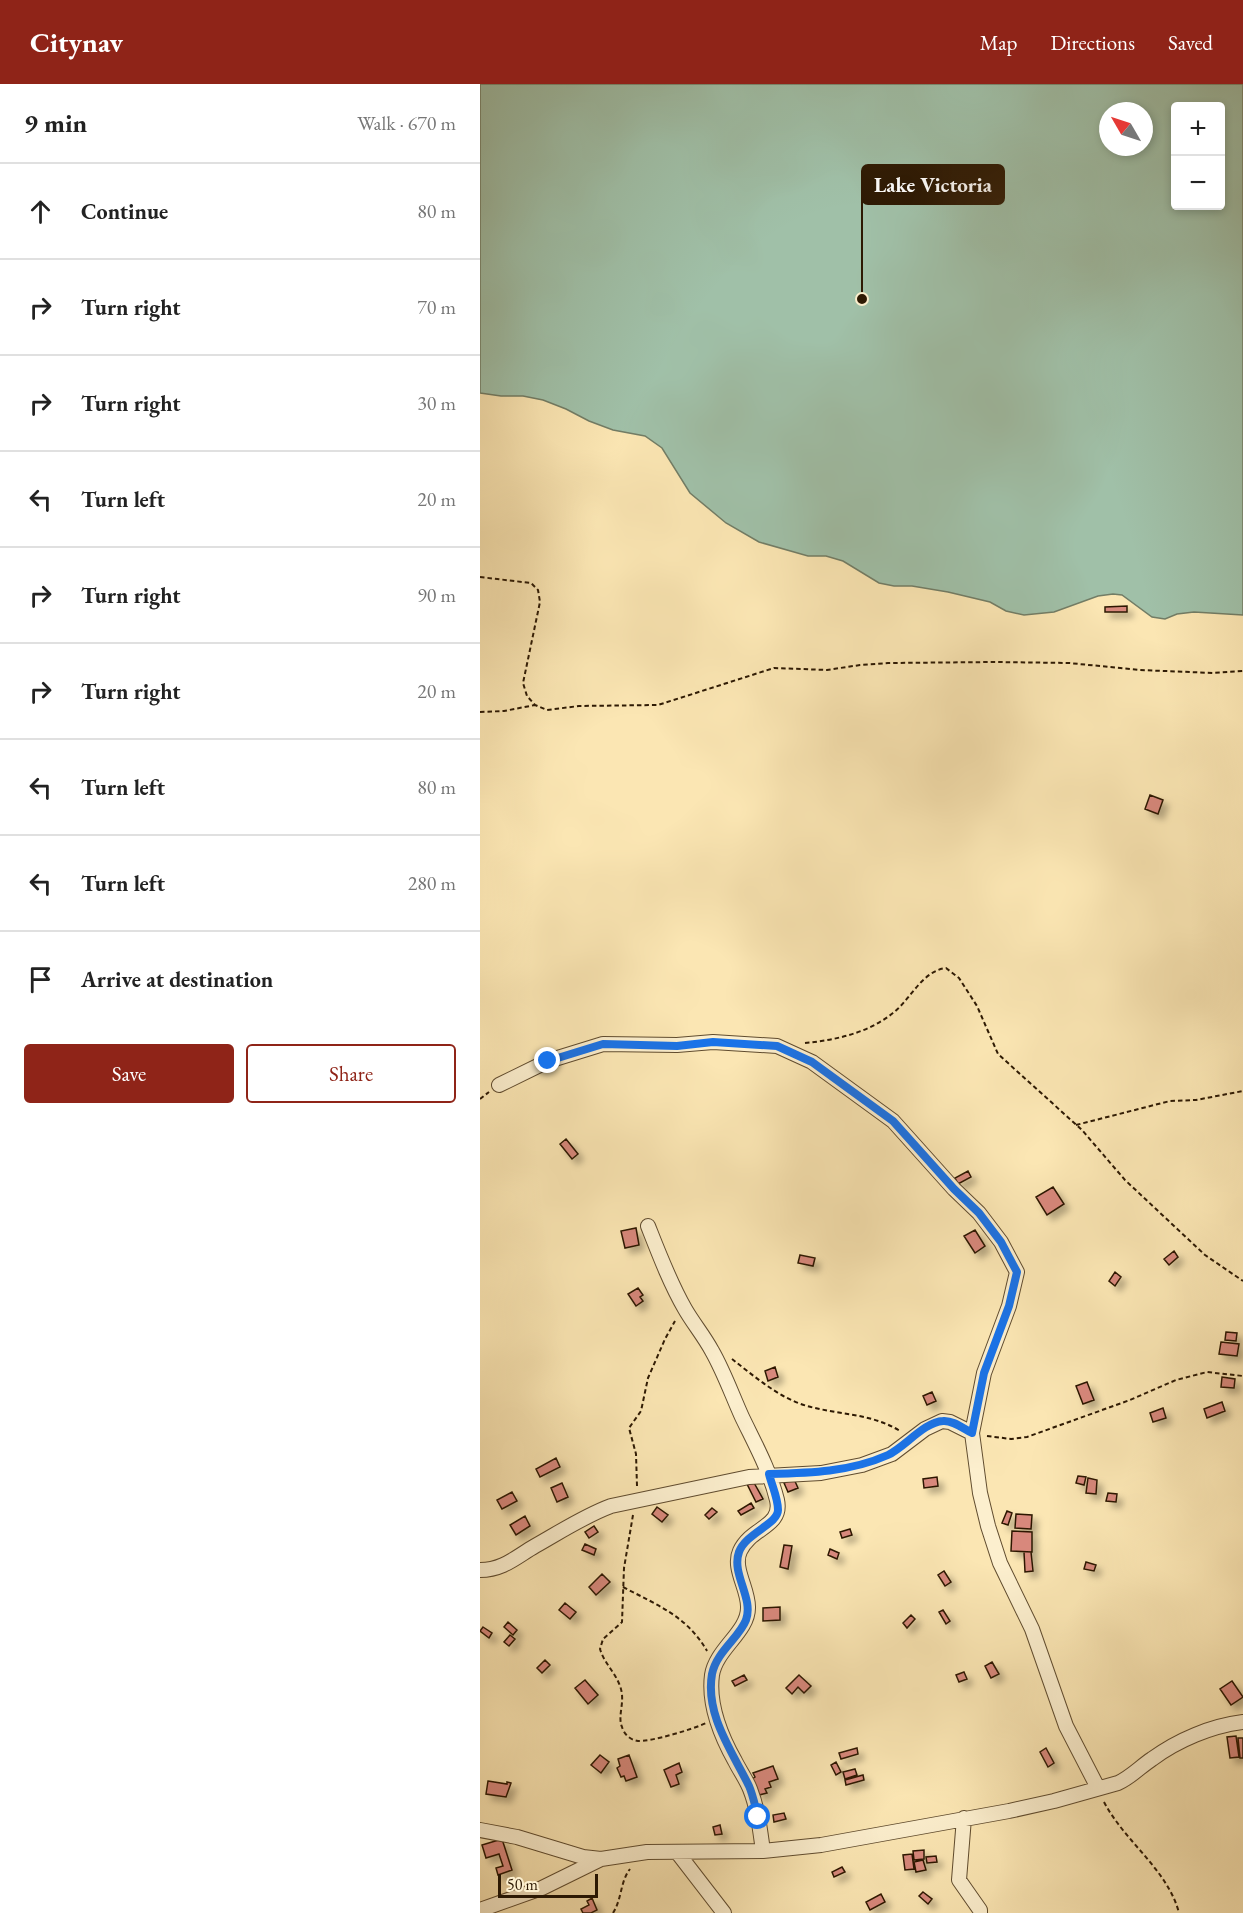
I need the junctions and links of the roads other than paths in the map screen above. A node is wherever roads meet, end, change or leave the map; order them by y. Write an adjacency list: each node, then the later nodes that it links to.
1 (499, 1085): 3 (street)
2 (648, 1226): 4 (street)
3 (972, 1433): 4 (street); 7 (street)
4 (769, 1474): 5 (street); 10 (street)
5 (480, 1570)
6 (1243, 1722): 7 (street)
7 (1098, 1788): 8 (street)
8 (964, 1818): 10 (street); 15 (street)
9 (480, 1830): 12 (street)
10 (763, 1851): 11 (street)
11 (676, 1852): 12 (street); 14 (street)
12 (601, 1859): 13 (street)
13 (480, 1910)
14 (724, 1913)
15 (980, 1913)

